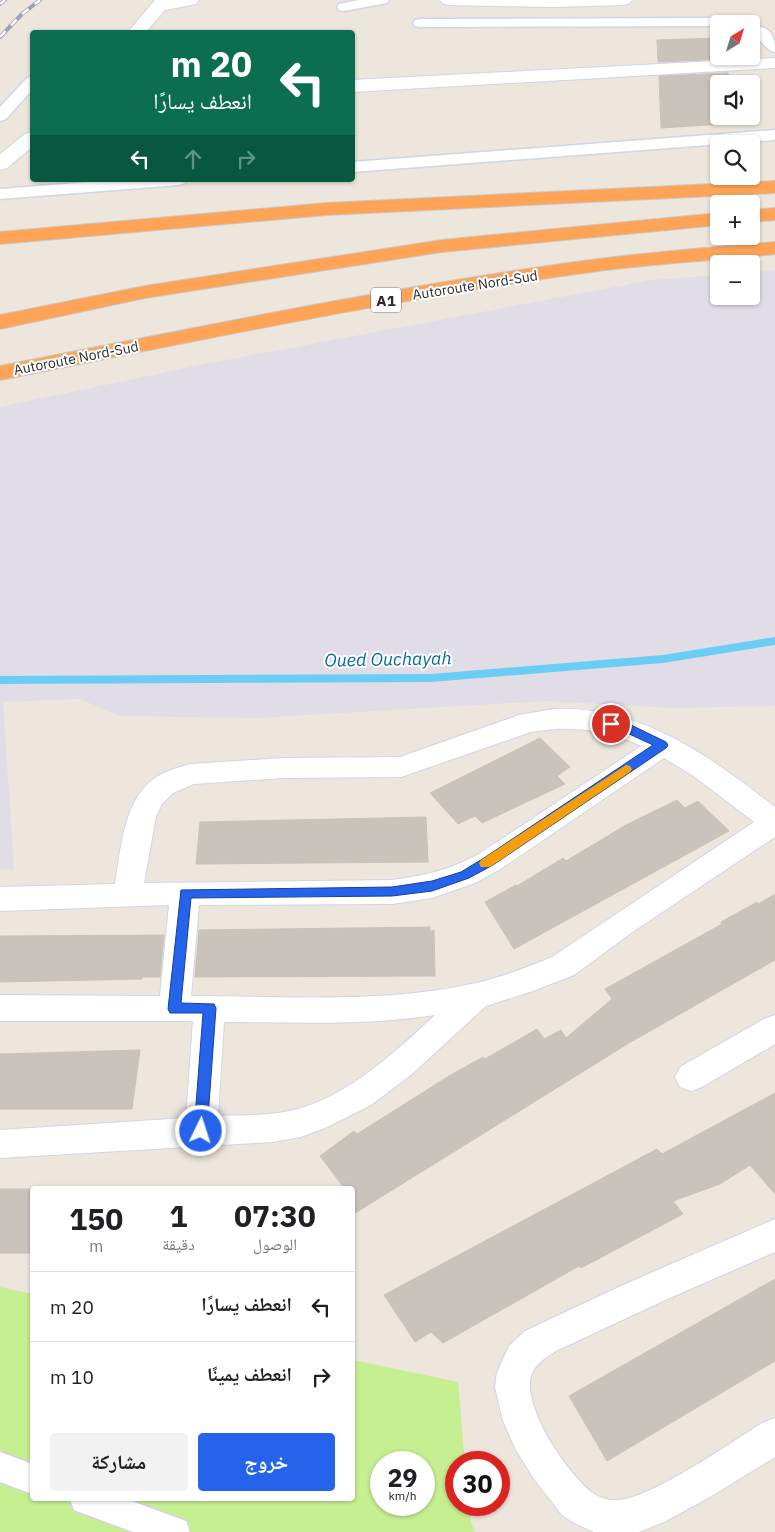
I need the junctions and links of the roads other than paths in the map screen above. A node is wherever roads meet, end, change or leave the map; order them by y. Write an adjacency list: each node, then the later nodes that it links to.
1 (190, 0): 5 (street)
2 (382, 0): 6 (lane)
3 (449, 0): 4 (street)
4 (623, 0)
5 (161, 3): 9 (street)
6 (344, 7)
7 (710, 22): 8 (lane)
8 (420, 23)
9 (139, 30)
10 (760, 32): 11 (lane)
11 (775, 48)
12 (775, 63): 14 (street)
13 (30, 83): 15 (lane)
14 (355, 86)
15 (0, 116)
16 (775, 135): 19 (lane)
17 (30, 140): 18 (street)
18 (0, 164)
19 (355, 167)
20 (153, 182): 22 (lane)
21 (775, 187): 26 (highway)
22 (0, 194)
23 (775, 214): 24 (highway)
24 (760, 215)
25 (710, 220): 28 (highway)
26 (0, 238)
27 (775, 248): 29 (highway, Autoroute Nord-Sud / A1)
28 (0, 322)
29 (0, 373)
30 (662, 745): 31 (street); 32 (street); 33 (street)
31 (774, 822): 35 (street)
32 (185, 893): 33 (street); 38 (street)
33 (128, 895): 34 (street)
34 (0, 899)
35 (476, 996): 37 (street); 41 (street)
36 (0, 1008): 38 (street)
37 (209, 1008): 38 (street); 41 (street)
38 (174, 1009)
39 (775, 1028): 40 (street)
40 (691, 1077)
41 (201, 1131): 42 (street)
42 (0, 1144)
43 (775, 1235): 44 (street)
44 (775, 1436)
45 (0, 1467): 46 (lane)
46 (30, 1478)
47 (90, 1501): 48 (lane)
48 (175, 1532)

